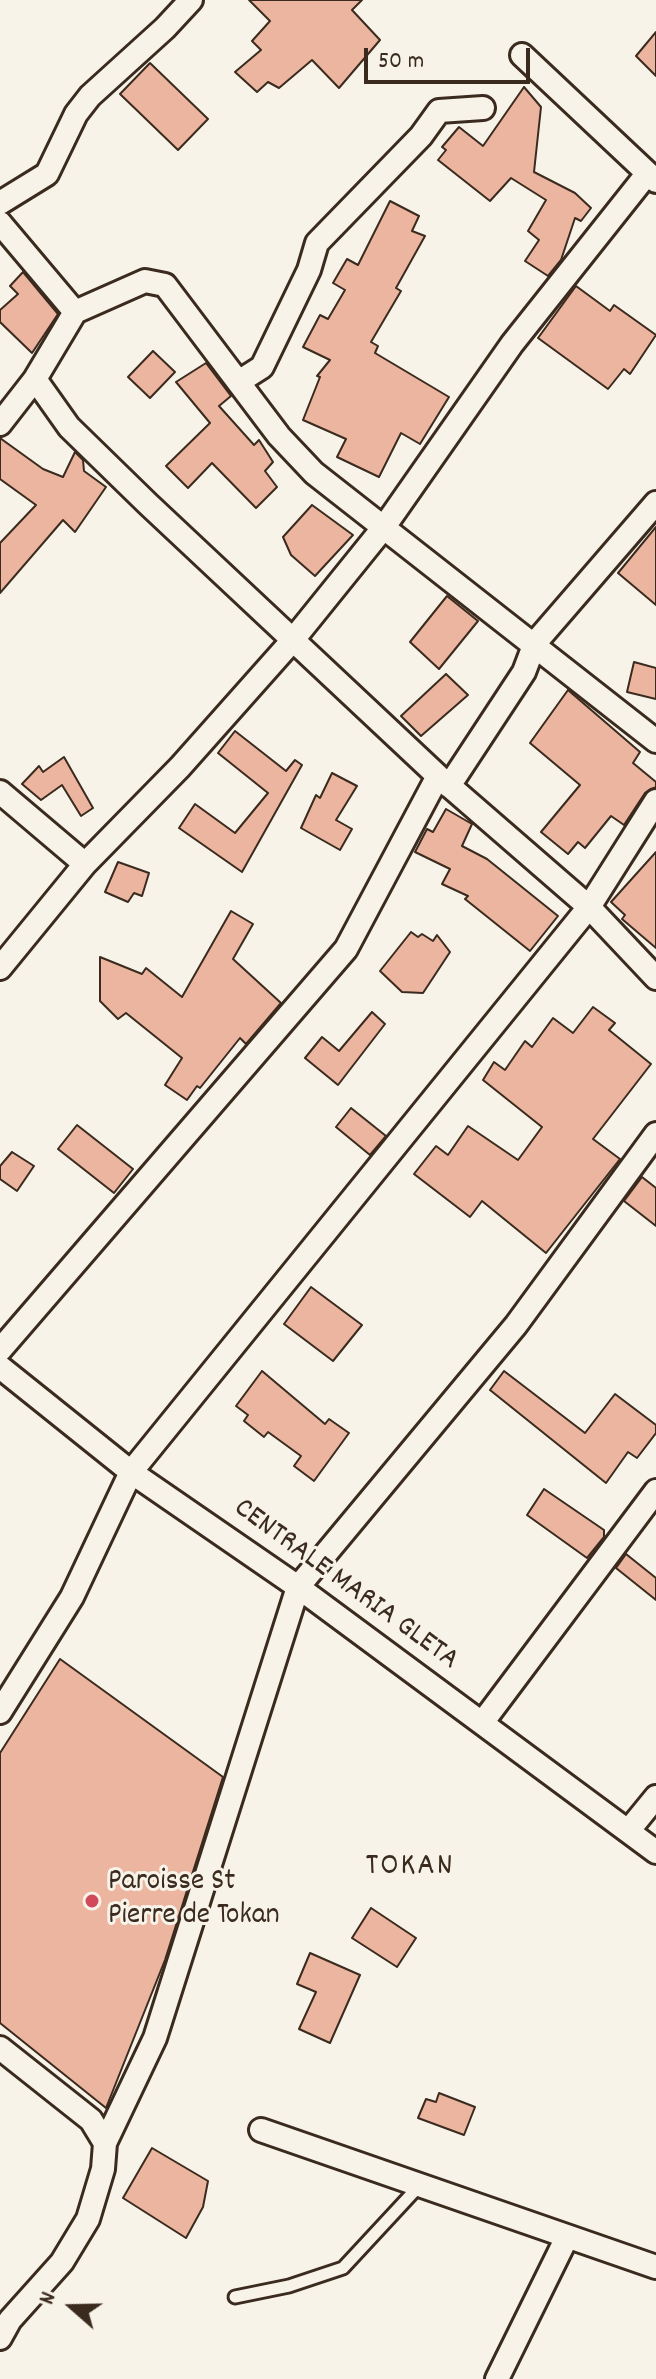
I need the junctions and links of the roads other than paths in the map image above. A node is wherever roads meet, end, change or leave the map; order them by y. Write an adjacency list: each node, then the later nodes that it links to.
1 (191, 0): 5 (street)
2 (522, 55): 4 (street)
3 (483, 108): 9 (street)
4 (652, 177): 12 (street)
5 (0, 203)
6 (0, 223): 7 (street)
7 (75, 312): 8 (street); 9 (street)
8 (35, 379): 10 (street); 13 (street)
9 (240, 381): 12 (street)
10 (0, 424)
11 (656, 503): 14 (street)
12 (384, 527): 13 (street); 14 (street)
13 (292, 641): 16 (street); 19 (street)
14 (535, 643): 15 (street); 16 (street)
15 (656, 741)
16 (444, 781): 20 (street); 24 (street)
17 (0, 792): 19 (street)
18 (656, 801): 20 (street)
19 (85, 864): 21 (street)
20 (589, 907): 22 (street); 26 (street)
21 (0, 968)
22 (656, 978)
23 (656, 1134): 28 (street)
24 (0, 1350)
25 (0, 1367): 26 (street, CENTRALE MARIA GLETA)
26 (131, 1472): 28 (street, CENTRALE MARIA GLETA); 29 (street)
27 (656, 1491): 30 (street)
28 (298, 1587): 30 (street, CENTRALE MARIA GLETA); 36 (street)
29 (0, 1712)
30 (482, 1723): 32 (street, CENTRALE MARIA GLETA)
31 (656, 1797): 32 (street)
32 (629, 1830): 33 (street, CENTRALE MARIA GLETA)
33 (656, 1852)
34 (0, 2048): 36 (street)
35 (261, 2130): 37 (street)
36 (105, 2143): 41 (street)
37 (420, 2185): 38 (street); 40 (lane)
38 (567, 2237): 39 (street); 42 (street)
39 (656, 2267)
40 (235, 2297)
41 (0, 2338)
42 (497, 2379)

